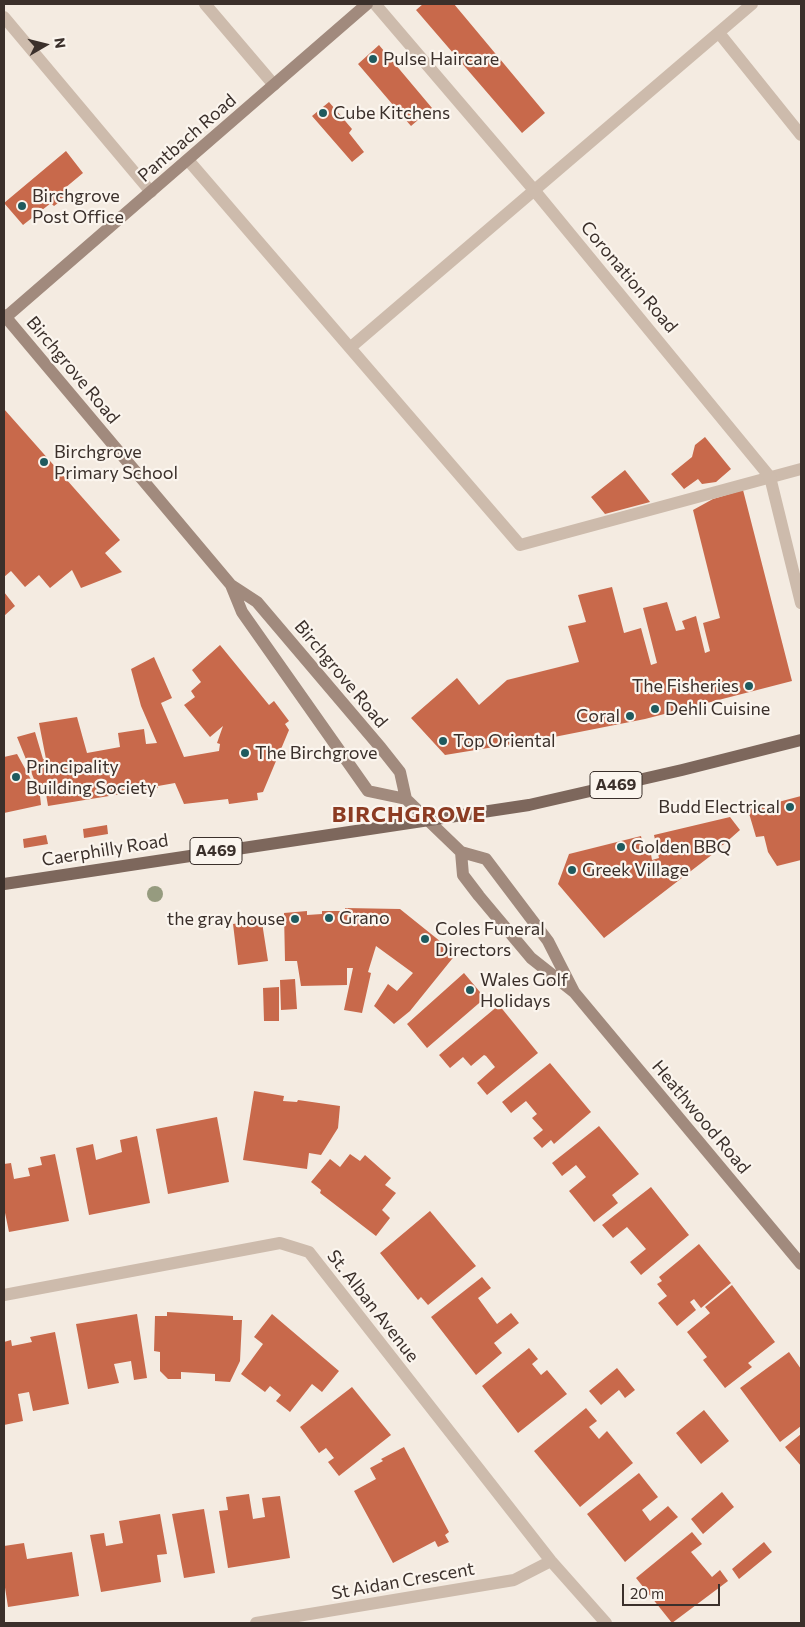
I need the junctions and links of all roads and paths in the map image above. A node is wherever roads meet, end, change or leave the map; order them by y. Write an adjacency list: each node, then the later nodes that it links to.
1 (204, 4): 7 (street)
2 (367, 4): 7 (street, Pantbach Road)
3 (374, 4): 10 (street, Coronation Road)
4 (752, 4): 6 (street)
5 (4, 18): 11 (street)
6 (719, 33): 8 (street); 10 (street)
7 (274, 85): 9 (street, Pantbach Road)
8 (801, 136)
9 (188, 160): 11 (street, Pantbach Road); 13 (street)
10 (534, 190): 13 (street); 15 (street, Coronation Road)
11 (151, 192): 12 (street, Pantbach Road)
12 (5, 316): 16 (street, Birchgrove Road)
13 (351, 347): 15 (street)
14 (801, 469): 15 (street)
15 (770, 477): 17 (street, Coronation Road)
16 (231, 585): 19 (street, Birchgrove Road); 19 (street, Birchgrove Road)
17 (801, 603)
18 (801, 740): 20 (main road, Caerphilly Road / A469)
19 (406, 799): 20 (street)
20 (429, 820): 21 (street, Heathwood Road); 22 (main road, Caerphilly Road / A469)
21 (461, 852): 23 (street, Heathwood Road); 23 (street, Heathwood Road)
22 (4, 884)
23 (574, 992): 24 (street, Heathwood Road)
24 (801, 1264)
25 (4, 1295): 26 (street, St. Alban Avenue)
26 (552, 1561): 27 (street, St Aidan Crescent); 28 (street, St. Alban Avenue)
27 (256, 1623)
28 (606, 1623)

